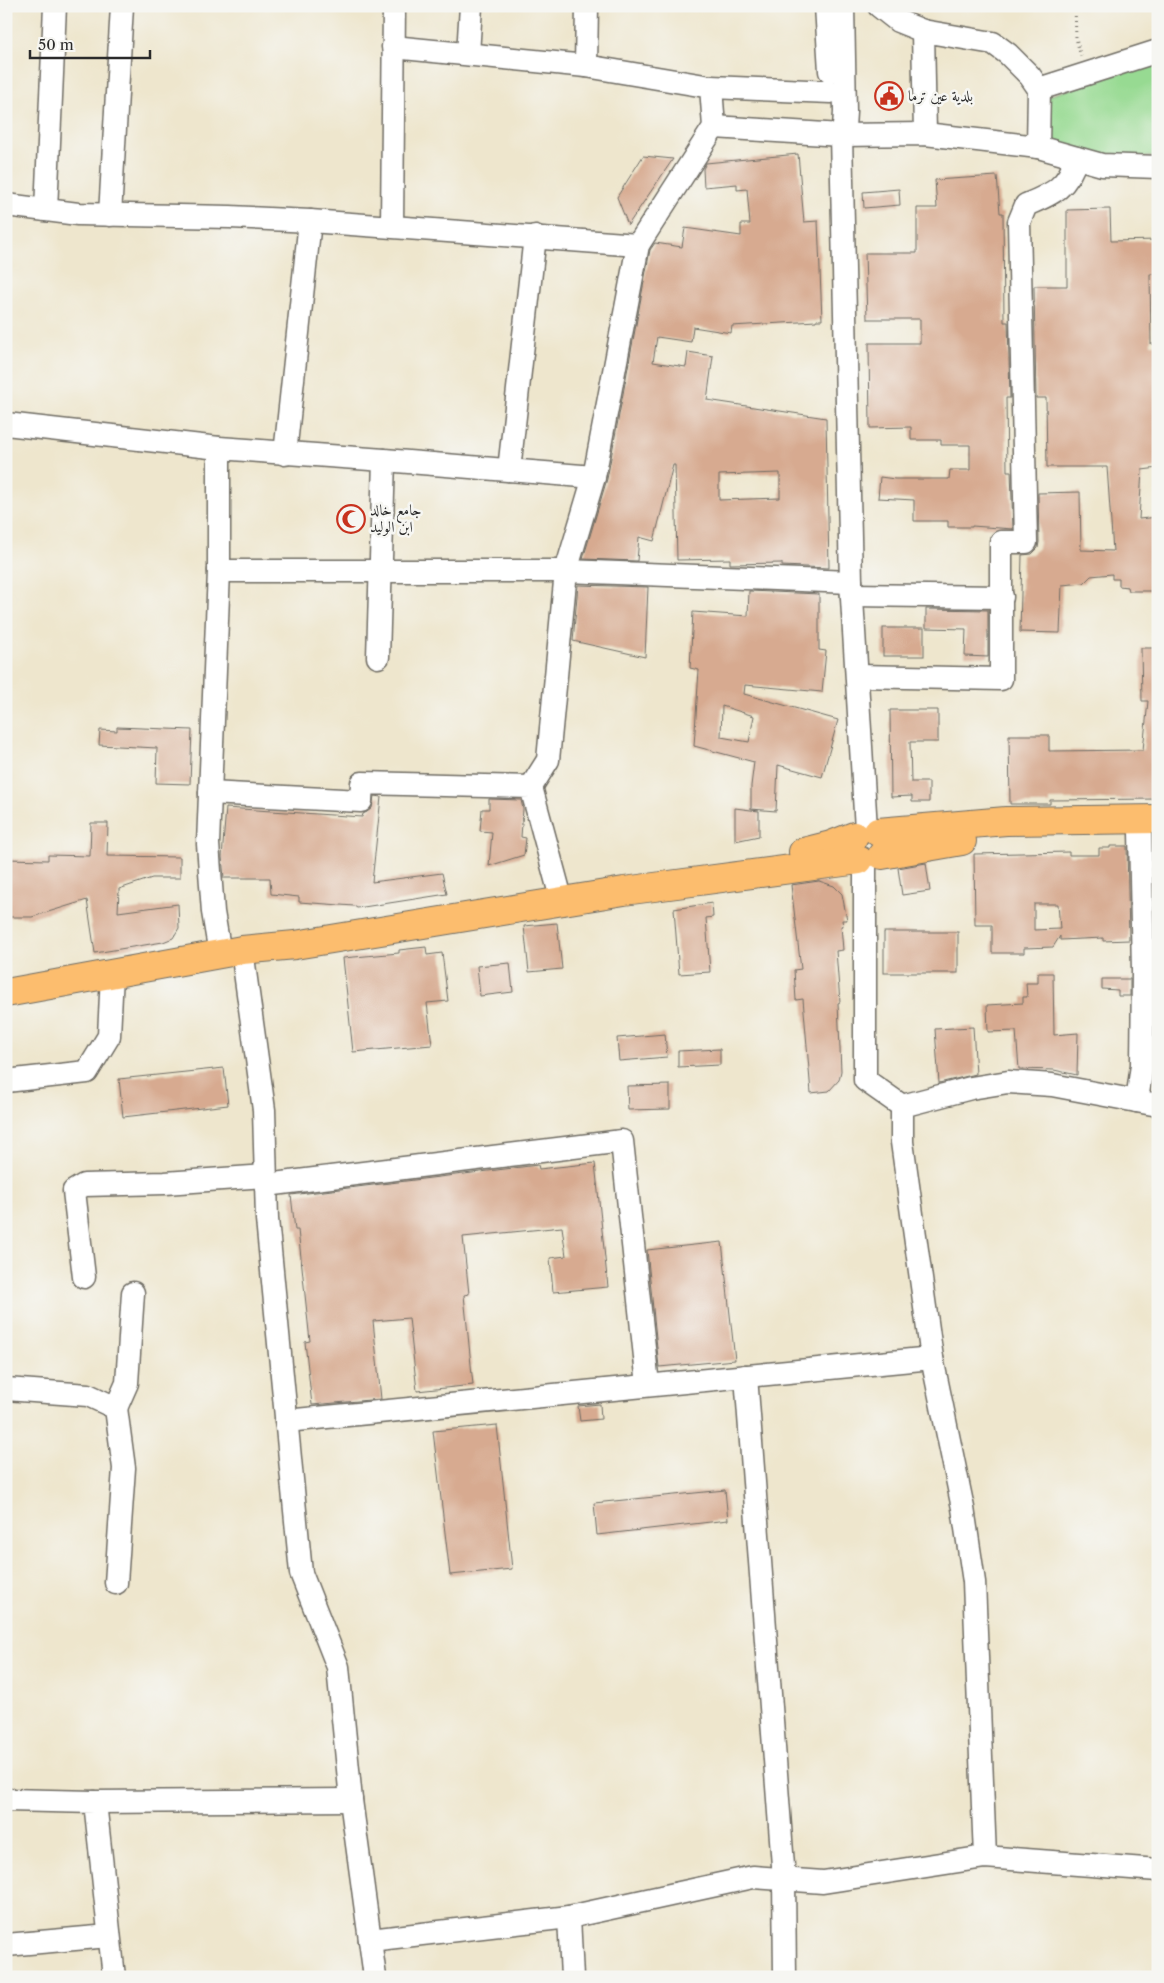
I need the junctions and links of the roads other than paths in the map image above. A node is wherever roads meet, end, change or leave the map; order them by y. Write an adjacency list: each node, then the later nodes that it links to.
1 (55, 6): 24 (street)
2 (122, 6): 25 (street)
3 (394, 6): 10 (street)
4 (471, 6): 12 (street)
5 (587, 6): 13 (street)
6 (826, 6): 16 (street)
7 (843, 6): 19 (street)
8 (879, 6): 9 (street)
9 (923, 31): 15 (street); 18 (street)
10 (393, 47): 12 (street); 27 (street)
11 (1158, 51): 15 (street)
12 (468, 54): 13 (street)
13 (586, 66): 14 (street)
14 (711, 87): 16 (street); 17 (street)
15 (1039, 90): 20 (street)
16 (832, 92): 19 (street)
17 (714, 127): 19 (street); 29 (street)
18 (925, 134): 19 (street); 20 (street)
19 (841, 135): 39 (street)
20 (1038, 147): 21 (street)
21 (1076, 158): 22 (street); 40 (street)
22 (1158, 167)
23 (6, 206): 24 (street)
24 (46, 210): 25 (street)
25 (110, 215): 26 (street)
26 (310, 221): 27 (street); 32 (street)
27 (392, 226): 28 (street)
28 (536, 236): 29 (street); 34 (street)
29 (638, 244): 35 (street)
30 (6, 424): 31 (street)
31 (219, 448): 32 (street); 36 (street)
32 (285, 454): 33 (street)
33 (384, 460): 34 (street); 37 (street)
34 (509, 470): 35 (street)
35 (594, 478): 38 (street)
36 (219, 571): 37 (street); 44 (street)
37 (380, 571): 38 (street); 41 (street)
38 (566, 572): 39 (street); 43 (street)
39 (851, 588): 40 (street); 42 (street)
40 (1002, 597): 42 (street)
41 (378, 657)
42 (858, 676): 46 (street)
43 (531, 787): 44 (street); 47 (street)
44 (210, 793): 48 (street)
45 (1152, 827): 46 (main road); 52 (street)
46 (867, 846): 47 (main road); 48 (main road); 53 (street)
47 (558, 887): 48 (main road)
48 (231, 952): 49 (main road); 54 (street)
49 (112, 974): 50 (main road); 51 (street)
50 (6, 994)
51 (6, 1081)
52 (1148, 1103): 53 (street)
53 (902, 1106): 57 (street)
54 (266, 1180): 55 (street); 59 (street); 62 (street)
55 (84, 1277)
56 (133, 1293): 61 (street)
57 (932, 1358): 58 (street); 67 (street)
58 (746, 1376): 59 (street); 69 (street)
59 (648, 1386): 62 (street)
60 (6, 1389): 61 (street)
61 (116, 1408): 63 (street)
62 (286, 1421): 65 (street)
63 (116, 1583)
64 (6, 1800): 66 (street)
65 (351, 1800): 66 (street); 72 (street)
66 (95, 1802): 71 (street)
67 (985, 1857): 68 (street); 69 (street)
68 (1158, 1870)
69 (784, 1879): 70 (street); 77 (street)
70 (569, 1917): 72 (street); 76 (street)
71 (109, 1936): 73 (street); 74 (street)
72 (370, 1940): 75 (street)
73 (6, 1945)
74 (114, 1977)
75 (375, 1977)
76 (572, 1977)
77 (785, 1977)

